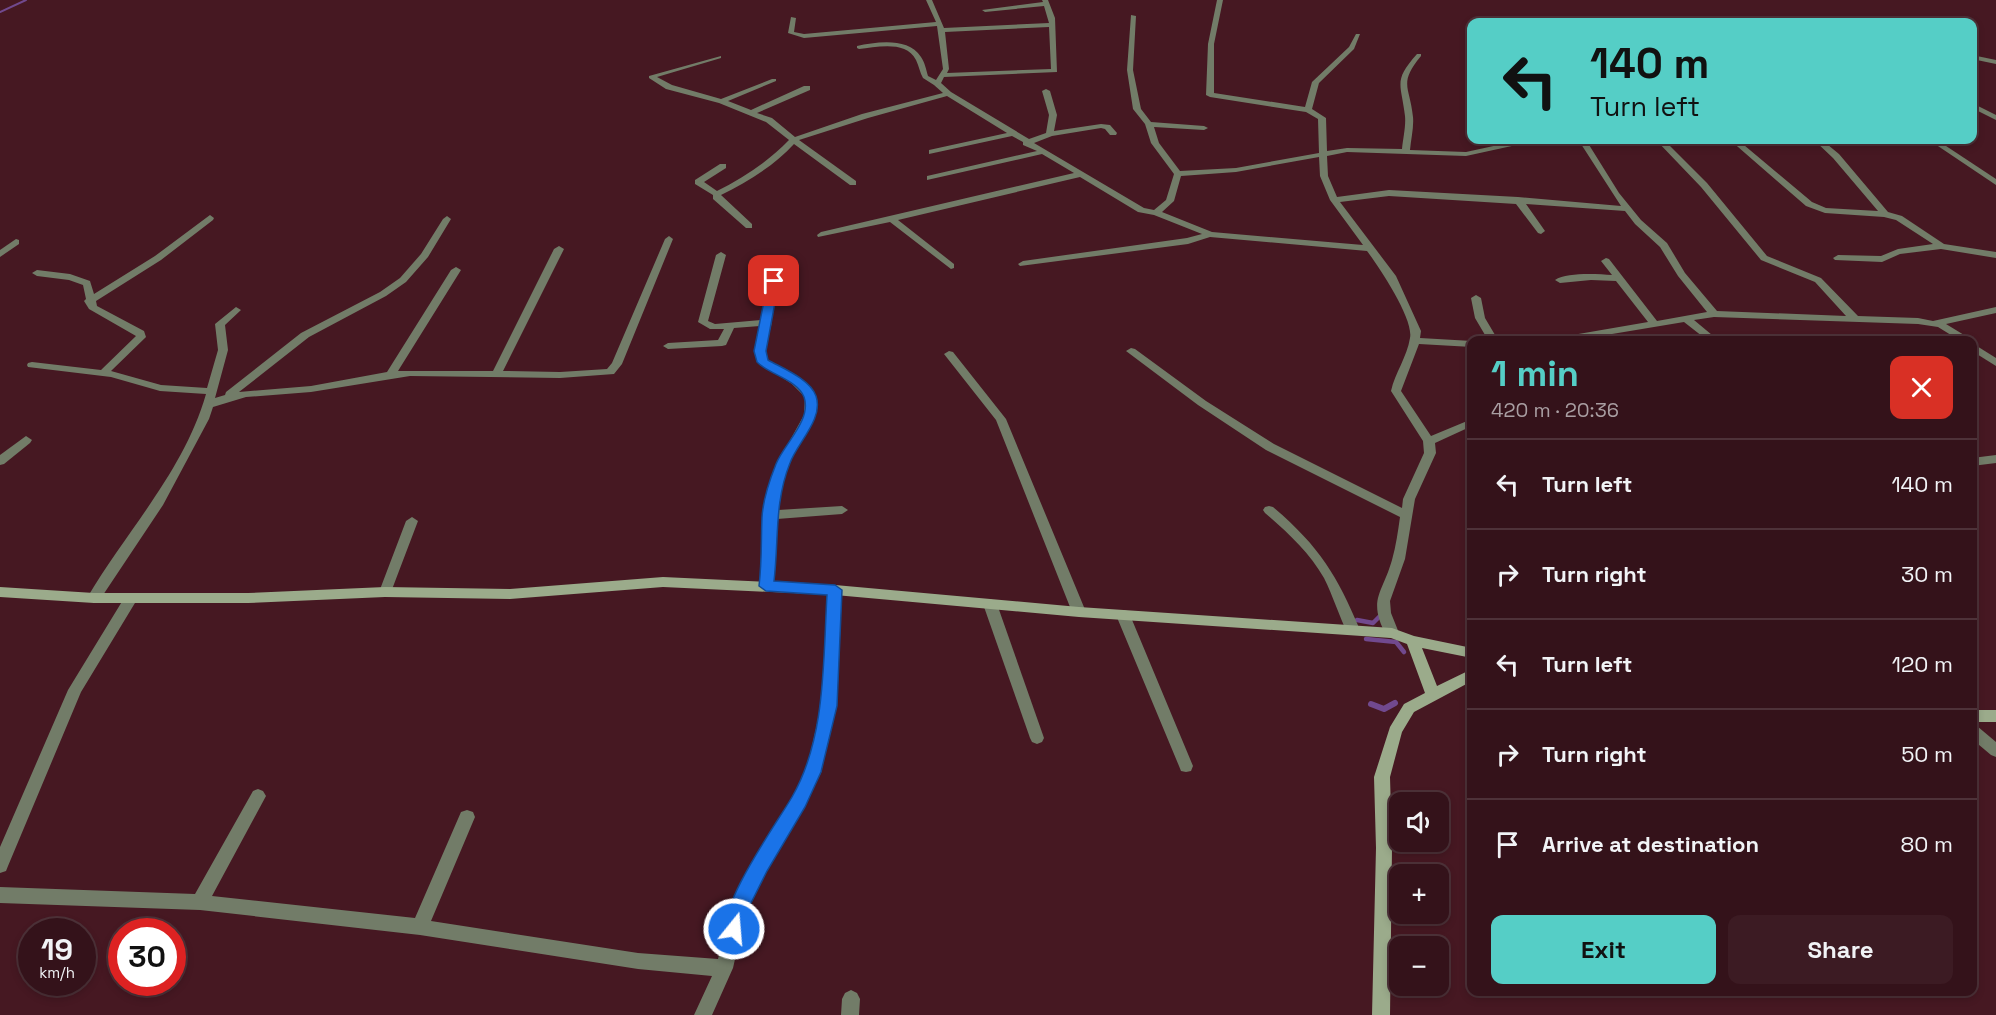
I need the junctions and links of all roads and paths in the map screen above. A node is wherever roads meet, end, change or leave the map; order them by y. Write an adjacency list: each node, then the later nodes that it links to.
1 (929, 0): 8 (street)
2 (1220, 0): 23 (street)
3 (1046, 2): 4 (street); 7 (street)
4 (985, 10)
5 (1133, 16): 26 (street)
6 (793, 18): 8 (street)
7 (1052, 26): 8 (street); 15 (street)
8 (941, 27): 15 (street)
9 (1358, 35): 23 (street)
10 (859, 46): 17 (street)
11 (1419, 55): 43 (street)
12 (719, 57): 21 (street)
13 (1977, 58): 14 (street)
14 (1996, 62)
15 (944, 75): 17 (street)
16 (774, 80): 21 (street)
17 (937, 83): 20 (street)
18 (807, 88): 24 (street)
19 (1046, 91): 30 (street)
20 (948, 94): 29 (street); 31 (street)
21 (722, 101): 24 (street)
22 (1977, 108): 25 (street)
23 (1308, 110): 44 (street)
24 (752, 112): 31 (street)
25 (1996, 118)
26 (1149, 124): 27 (street); 47 (street)
27 (1204, 128)
28 (1113, 133): 30 (street)
29 (1011, 134): 32 (street); 42 (street)
30 (1050, 134): 32 (street)
31 (793, 140): 49 (street); 51 (street)
32 (1026, 143): 41 (street)
33 (1479, 144): 40 (street)
34 (1513, 144): 40 (street)
35 (1584, 144): 54 (street)
36 (1664, 144): 87 (street)
37 (1739, 144): 56 (street)
38 (1822, 144): 56 (street)
39 (1939, 144): 50 (street)
40 (1483, 151): 43 (street)
41 (1041, 152): 46 (street); 48 (street)
42 (932, 153)
43 (1406, 153): 44 (street)
44 (1325, 156): 47 (street); 52 (street)
45 (723, 166): 51 (street)
46 (1082, 174): 55 (street); 59 (street)
47 (1179, 174): 55 (street)
48 (930, 178)
49 (853, 183)
50 (1996, 183)
51 (717, 194): 60 (street)
52 (1334, 200): 53 (street); 67 (street)
53 (1518, 200): 54 (street); 61 (street)
54 (1628, 209): 85 (street)
55 (1156, 213): 62 (street)
56 (1885, 213): 66 (street)
57 (210, 218): 82 (street)
58 (447, 219): 108 (street)
59 (892, 219): 63 (street); 76 (street)
60 (748, 226)
61 (1540, 231)
62 (1210, 234): 67 (street); 75 (street)
63 (821, 235)
64 (669, 239): 105 (street)
65 (16, 242): 69 (street)
66 (1941, 246): 71 (street); 72 (street)
67 (1369, 248): 96 (street)
68 (559, 249): 105 (street)
69 (0, 254)
70 (721, 255): 91 (street)
71 (1996, 255)
72 (1838, 258)
73 (777, 260): 88 (street)
74 (1606, 261): 79 (street)
75 (1023, 264)
76 (951, 266)
77 (456, 270): 106 (street)
78 (38, 273): 82 (street)
79 (1618, 278): 80 (street); 89 (street)
80 (1560, 280)
81 (1476, 298): 92 (street)
82 (89, 301): 104 (street)
83 (236, 310): 107 (street)
84 (1996, 310): 90 (street)
85 (1714, 314): 86 (street); 87 (street)
86 (1686, 319): 89 (street); 94 (street)
87 (1855, 319): 90 (street)
88 (766, 322): 91 (street); 118 (street)
89 (1654, 323): 93 (street)
90 (1934, 324): 95 (street)
91 (731, 325): 98 (street)
92 (1491, 336)
93 (1596, 336)
94 (1708, 336)
95 (1960, 336)
96 (1416, 341): 97 (street); 112 (street)
97 (1467, 344)
98 (668, 346)
99 (1977, 350): 102 (street)
100 (1131, 351): 119 (street)
101 (949, 354): 128 (street)
102 (1996, 363)
103 (32, 365): 104 (street)
104 (103, 373): 107 (street)
105 (496, 374): 106 (street)
106 (390, 376): 108 (street)
107 (212, 391): 109 (street)
108 (229, 395): 109 (street)
109 (208, 405): 125 (street)
110 (1467, 424): 112 (street)
111 (26, 440): 114 (street)
112 (1429, 441): 119 (street)
113 (1996, 459): 115 (street)
114 (0, 461)
115 (1977, 461)
116 (842, 510): 118 (street)
117 (1269, 510): 130 (street)
118 (769, 515): 121 (street)
119 (1406, 515): 131 (street)
120 (412, 521): 124 (street)
121 (766, 586): 122 (street); 124 (street)
122 (835, 590): 127 (street); 148 (street)
123 (0, 592): 125 (street)
124 (385, 592): 126 (street)
125 (93, 598): 126 (street)
126 (131, 598): 144 (street)
127 (990, 604): 128 (street); 139 (street)
128 (1079, 612): 129 (street)
129 (1123, 615): 130 (street); 141 (street)
130 (1353, 630): 131 (street)
131 (1392, 633): 132 (street)
132 (1412, 641): 133 (street); 135 (street)
133 (1467, 651)
134 (1467, 676): 135 (street)
135 (1432, 693): 150 (street)
136 (1977, 716): 137 (street)
137 (1996, 716)
138 (1977, 735): 140 (street)
139 (1037, 738)
140 (1996, 752)
141 (1186, 766)
142 (258, 796): 146 (street)
143 (467, 817): 147 (street)
144 (0, 866)
145 (0, 895): 146 (street)
146 (200, 902): 147 (street)
147 (420, 927): 148 (street)
148 (724, 968): 149 (street)
149 (703, 1015)
150 (1381, 1015)

